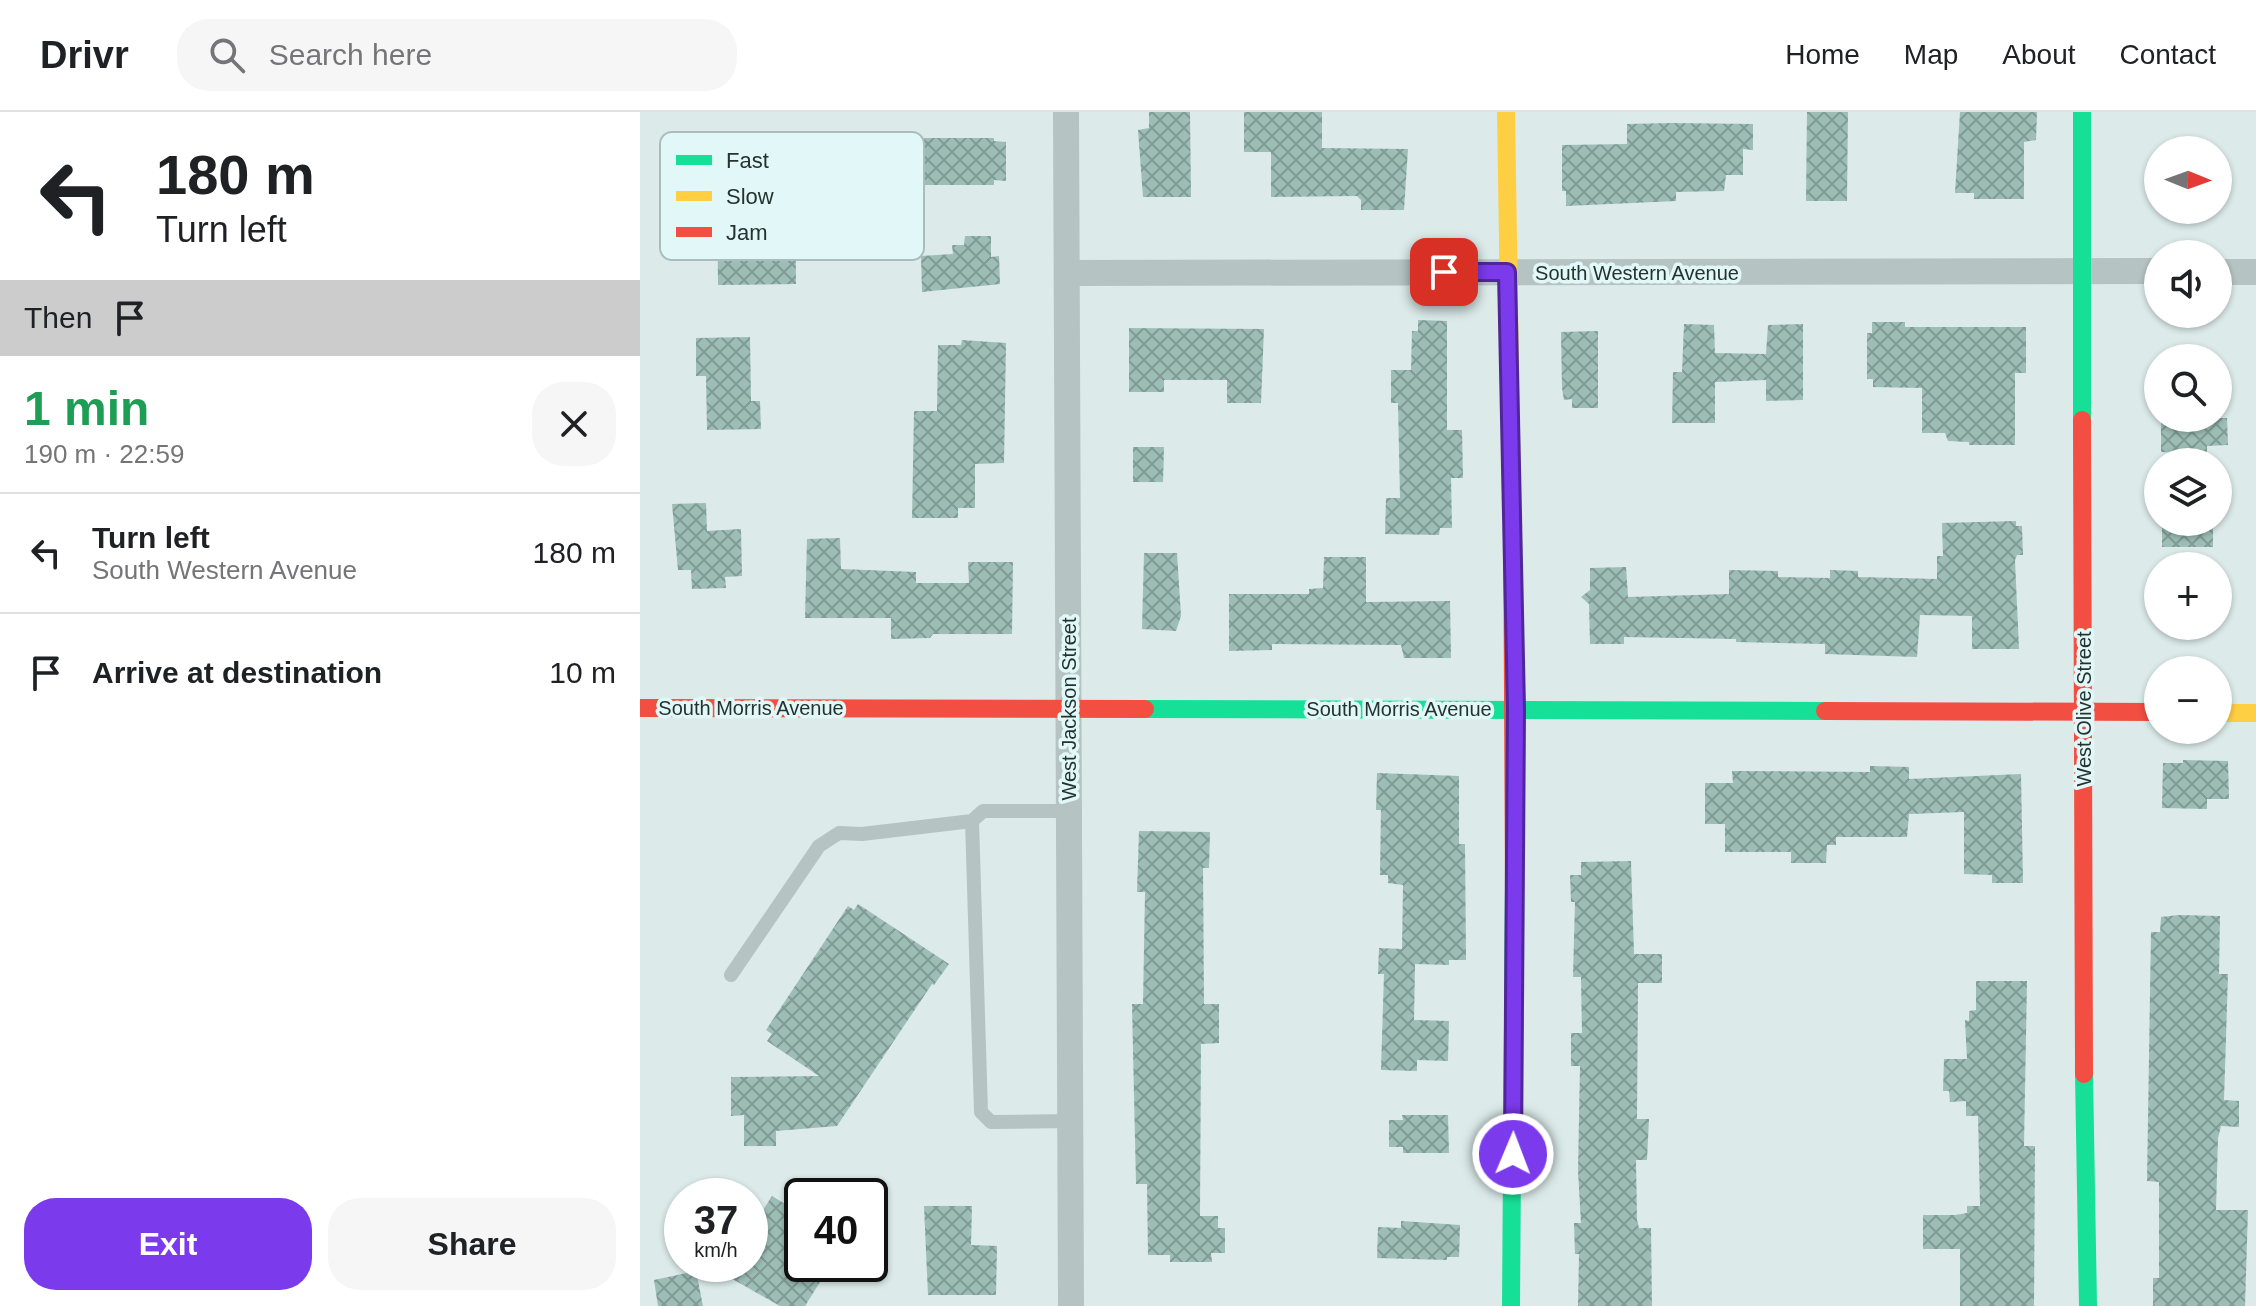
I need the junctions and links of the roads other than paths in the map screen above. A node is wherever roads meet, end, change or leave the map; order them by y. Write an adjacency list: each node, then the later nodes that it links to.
1 (1066, 112): 9 (street, West Jackson Street)
2 (1506, 112): 6 (street)
3 (2082, 112): 4 (street, West Olive Street)
4 (2081, 271): 5 (street, South Western Avenue); 6 (street, South Western Avenue); 13 (street, West Olive Street)
5 (2144, 271)
6 (1507, 272): 9 (street, South Western Avenue); 12 (street)
7 (2232, 272): 8 (street)
8 (2256, 272)
9 (1067, 273): 11 (street, West Jackson Street)
10 (640, 708): 11 (street, South Morris Avenue)
11 (1070, 708): 12 (street, South Morris Avenue); 17 (street, West Jackson Street)
12 (1516, 709): 13 (street, South Morris Avenue); 22 (street)
13 (2085, 712): 14 (street, South Morris Avenue); 23 (street, West Olive Street)
14 (2144, 712)
15 (2232, 713): 16 (street)
16 (2256, 713)
17 (1070, 811): 18 (lane); 20 (street, West Jackson Street)
18 (972, 821): 19 (lane); 20 (lane)
19 (731, 975)
20 (1071, 1121): 21 (street, West Jackson Street)
21 (1071, 1306)
22 (1511, 1306)
23 (2088, 1306)

